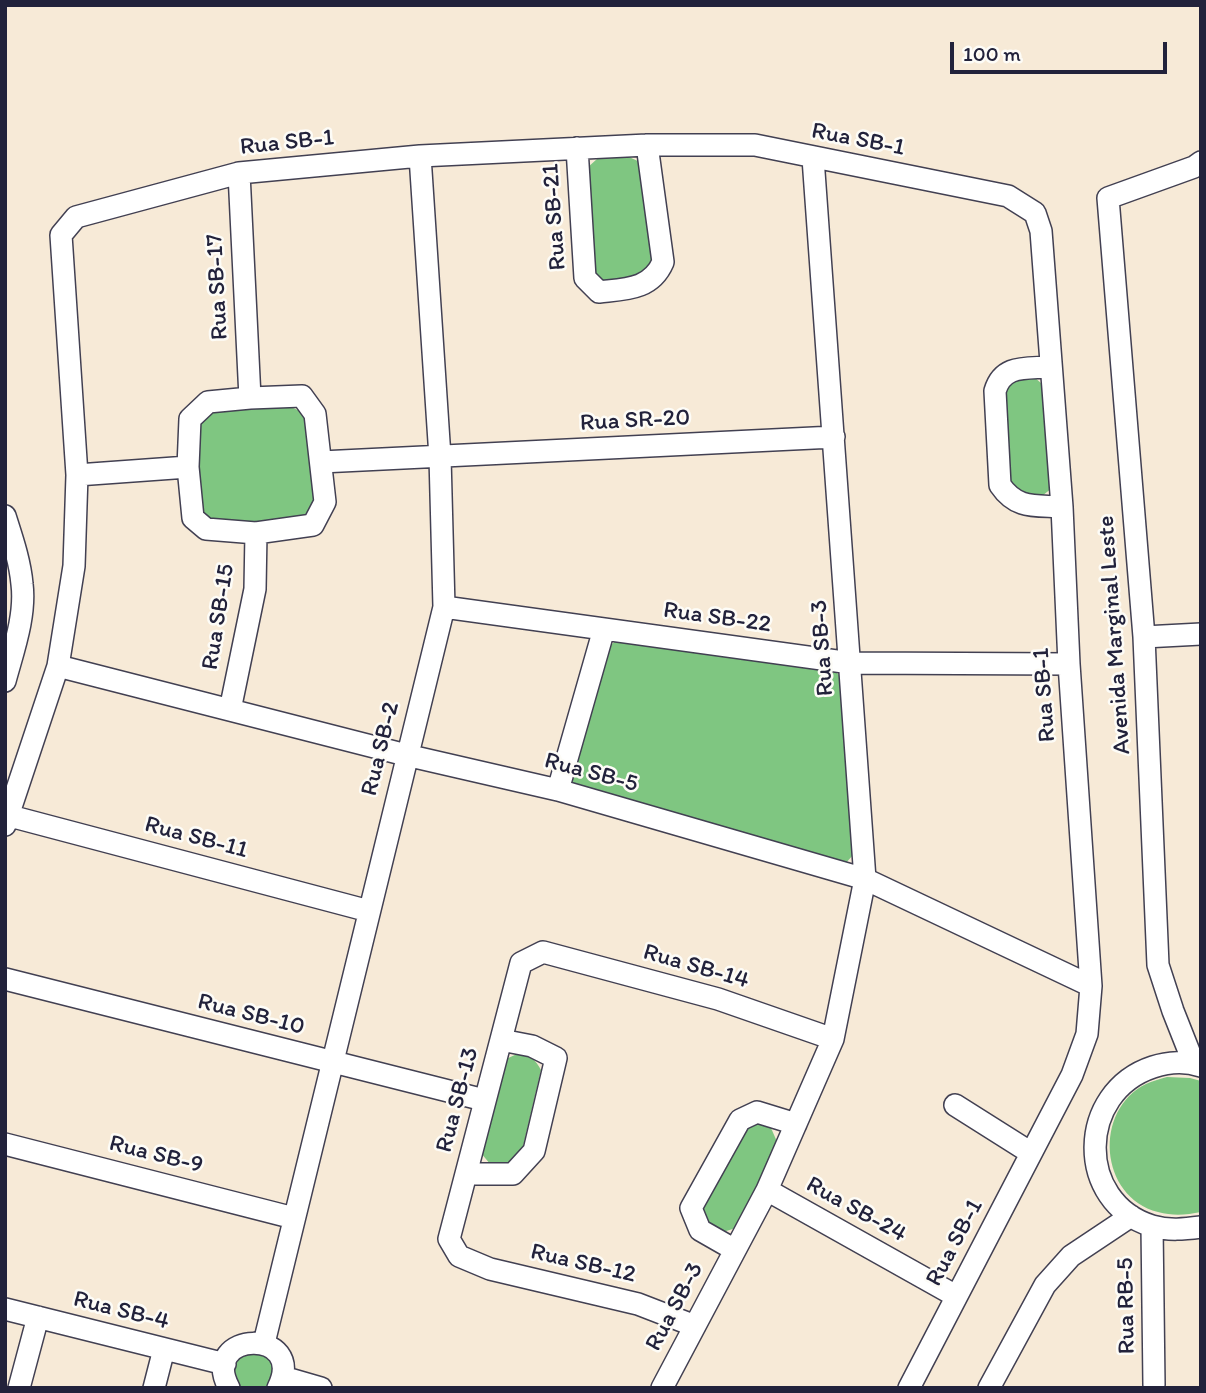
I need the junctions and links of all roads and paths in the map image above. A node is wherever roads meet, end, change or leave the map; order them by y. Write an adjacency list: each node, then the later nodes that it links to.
1 (647, 145): 2 (street, Rua SB-1); 2 (street, Rua SB-21); 4 (street, Rua SB-1)
2 (577, 148): 3 (street, Rua SB-1)
3 (421, 156): 6 (street, Rua SB-1); 10 (street, Rua SB-2)
4 (813, 158): 7 (street, Rua SB-1); 9 (street, Rua SB-3)
5 (1201, 162): 20 (street, Avenida Marginal Leste)
6 (239, 173): 8 (street, Rua SB-17); 13 (street, Rua SB-1)
7 (1050, 367): 14 (street, Rua SB-1); 14 (street)
8 (250, 398): 11 (street); 12 (street)
9 (834, 437): 10 (street, Rua SR-20); 21 (street, Rua SB-3)
10 (440, 457): 11 (street, Rua SR-20); 17 (street, Rua SB-2)
11 (321, 463): 16 (street)
12 (188, 467): 13 (street); 16 (street)
13 (78, 475): 23 (street, Rua SB-1)
14 (1062, 507): 22 (street, Rua SB-1)
15 (5, 516): 24 (street)
16 (256, 533): 25 (street, Rua SB-15)
17 (444, 607): 18 (street, Rua SB-22); 26 (street, Rua SB-2)
18 (604, 629): 21 (street, Rua SB-22); 27 (street)
19 (1201, 634): 20 (street)
20 (1144, 637): 37 (street, Avenida Marginal Leste)
21 (851, 663): 22 (street, Rua SB-22); 29 (street, Rua SB-3)
22 (1069, 664): 33 (street, Rua SB-1)
23 (58, 666): 25 (street, Rua SB-5); 28 (street, Rua SB-1)
24 (5, 681)
25 (230, 710): 26 (street, Rua SB-5)
26 (406, 755): 27 (street, Rua SB-5); 30 (street, Rua SB-2)
27 (558, 790): 29 (street, Rua SB-5)
28 (7, 821): 30 (street, Rua SB-11)
29 (865, 879): 33 (street, Rua SB-5); 34 (street, Rua SB-3)
30 (369, 911): 36 (street, Rua SB-2)
31 (543, 952): 34 (street, Rua SB-14); 35 (street, Rua SB-13)
32 (5, 979): 36 (street, Rua SB-10)
33 (1091, 986): 42 (street, Rua SB-1)
34 (833, 1039): 40 (street, Rua SB-3)
35 (500, 1040): 38 (street, Rua SB-13); 43 (street, Rua SB-13)
36 (332, 1063): 38 (street, Rua SB-10); 46 (street, Rua SB-2)
37 (1197, 1065): 45 (street)
38 (484, 1100): 43 (street, Rua SB-13)
39 (955, 1105): 42 (street)
40 (796, 1124): 44 (street, Rua SB-3); 49 (street, Rua SB-3)
41 (5, 1143): 46 (street, Rua SB-9)
42 (1031, 1153): 51 (street, Rua SB-1)
43 (466, 1174): 50 (street, Rua SB-13)
44 (767, 1190): 49 (street, Rua SB-3); 51 (street, Rua SB-24)
45 (1131, 1216): 47 (street); 66 (street)
46 (294, 1218): 55 (street, Rua SB-2)
47 (1152, 1226): 48 (street); 59 (street, Rua RB-5)
48 (1201, 1227)
49 (735, 1250): 54 (street, Rua SB-3)
50 (459, 1256): 54 (street, Rua SB-12)
51 (956, 1296): 65 (street, Rua SB-1)
52 (5, 1309): 53 (street, Rua SB-4)
53 (38, 1317): 56 (street, Rua SB-4); 60 (street)
54 (695, 1326): 64 (street, Rua SB-3)
55 (264, 1343): 57 (street); 58 (street)
56 (164, 1349): 57 (street, Rua SB-4); 61 (street)
57 (225, 1364): 62 (street)
58 (281, 1382): 63 (street)
59 (1154, 1385)
60 (19, 1388)
61 (154, 1388)
62 (229, 1388)
63 (321, 1388)
64 (662, 1388)
65 (909, 1388)
66 (989, 1388)

